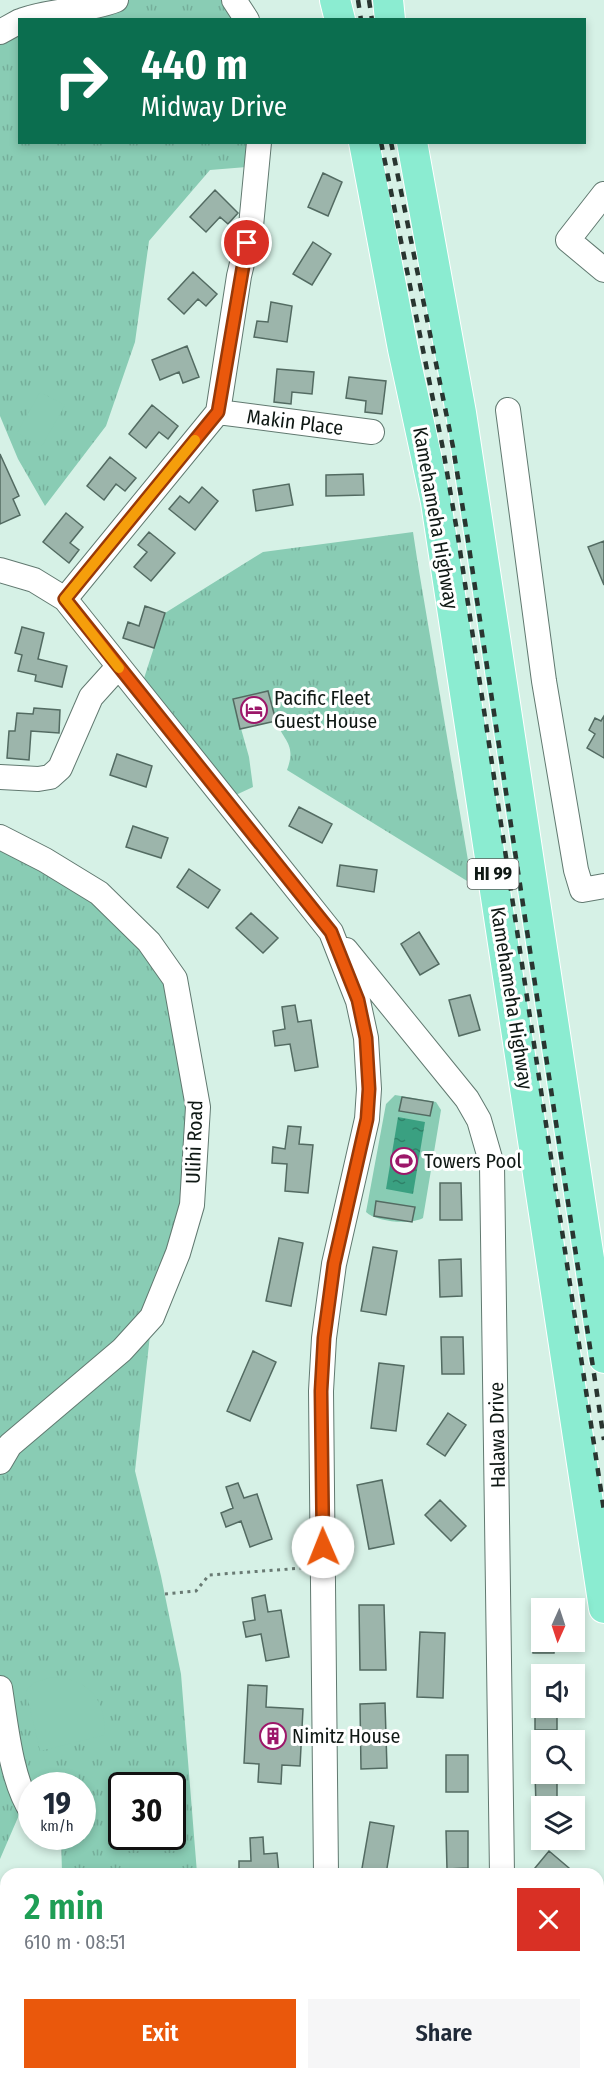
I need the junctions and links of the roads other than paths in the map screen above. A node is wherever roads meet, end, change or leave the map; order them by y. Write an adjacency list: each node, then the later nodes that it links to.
1 (27, 0): 12 (street)
2 (116, 0): 7 (street)
3 (234, 0): 8 (street)
4 (335, 0): 9 (main road)
5 (340, 0): 10 (main road)
6 (390, 0): 11 (main road)
7 (34, 18)
8 (246, 18)
9 (340, 18)
10 (341, 18)
11 (391, 18)
12 (14, 24)
13 (259, 144): 19 (street)
14 (364, 144): 32 (main road, Kamehameha Highway / HI 99)
15 (412, 144): 30 (main road, Kamehameha Highway / HI 99)
16 (604, 194): 17 (street)
17 (604, 270)
18 (508, 410): 26 (street)
19 (218, 412): 20 (street, Makin Place); 22 (street)
20 (372, 432)
21 (0, 570): 22 (street)
22 (65, 599): 23 (street, Halawa Drive)
23 (118, 667): 24 (street); 27 (street, Halawa Drive)
24 (0, 777)
25 (0, 837): 31 (street, Ulihi Road)
26 (604, 886)
27 (331, 932): 28 (street, Halawa Drive); 29 (street)
28 (406, 1023): 29 (street); 36 (street, Halawa Drive)
29 (366, 1038): 35 (street)
30 (604, 1358)
31 (0, 1462)
32 (604, 1608)
33 (0, 1688): 34 (street)
34 (18, 1775)
35 (326, 1868)
36 (502, 1868)

